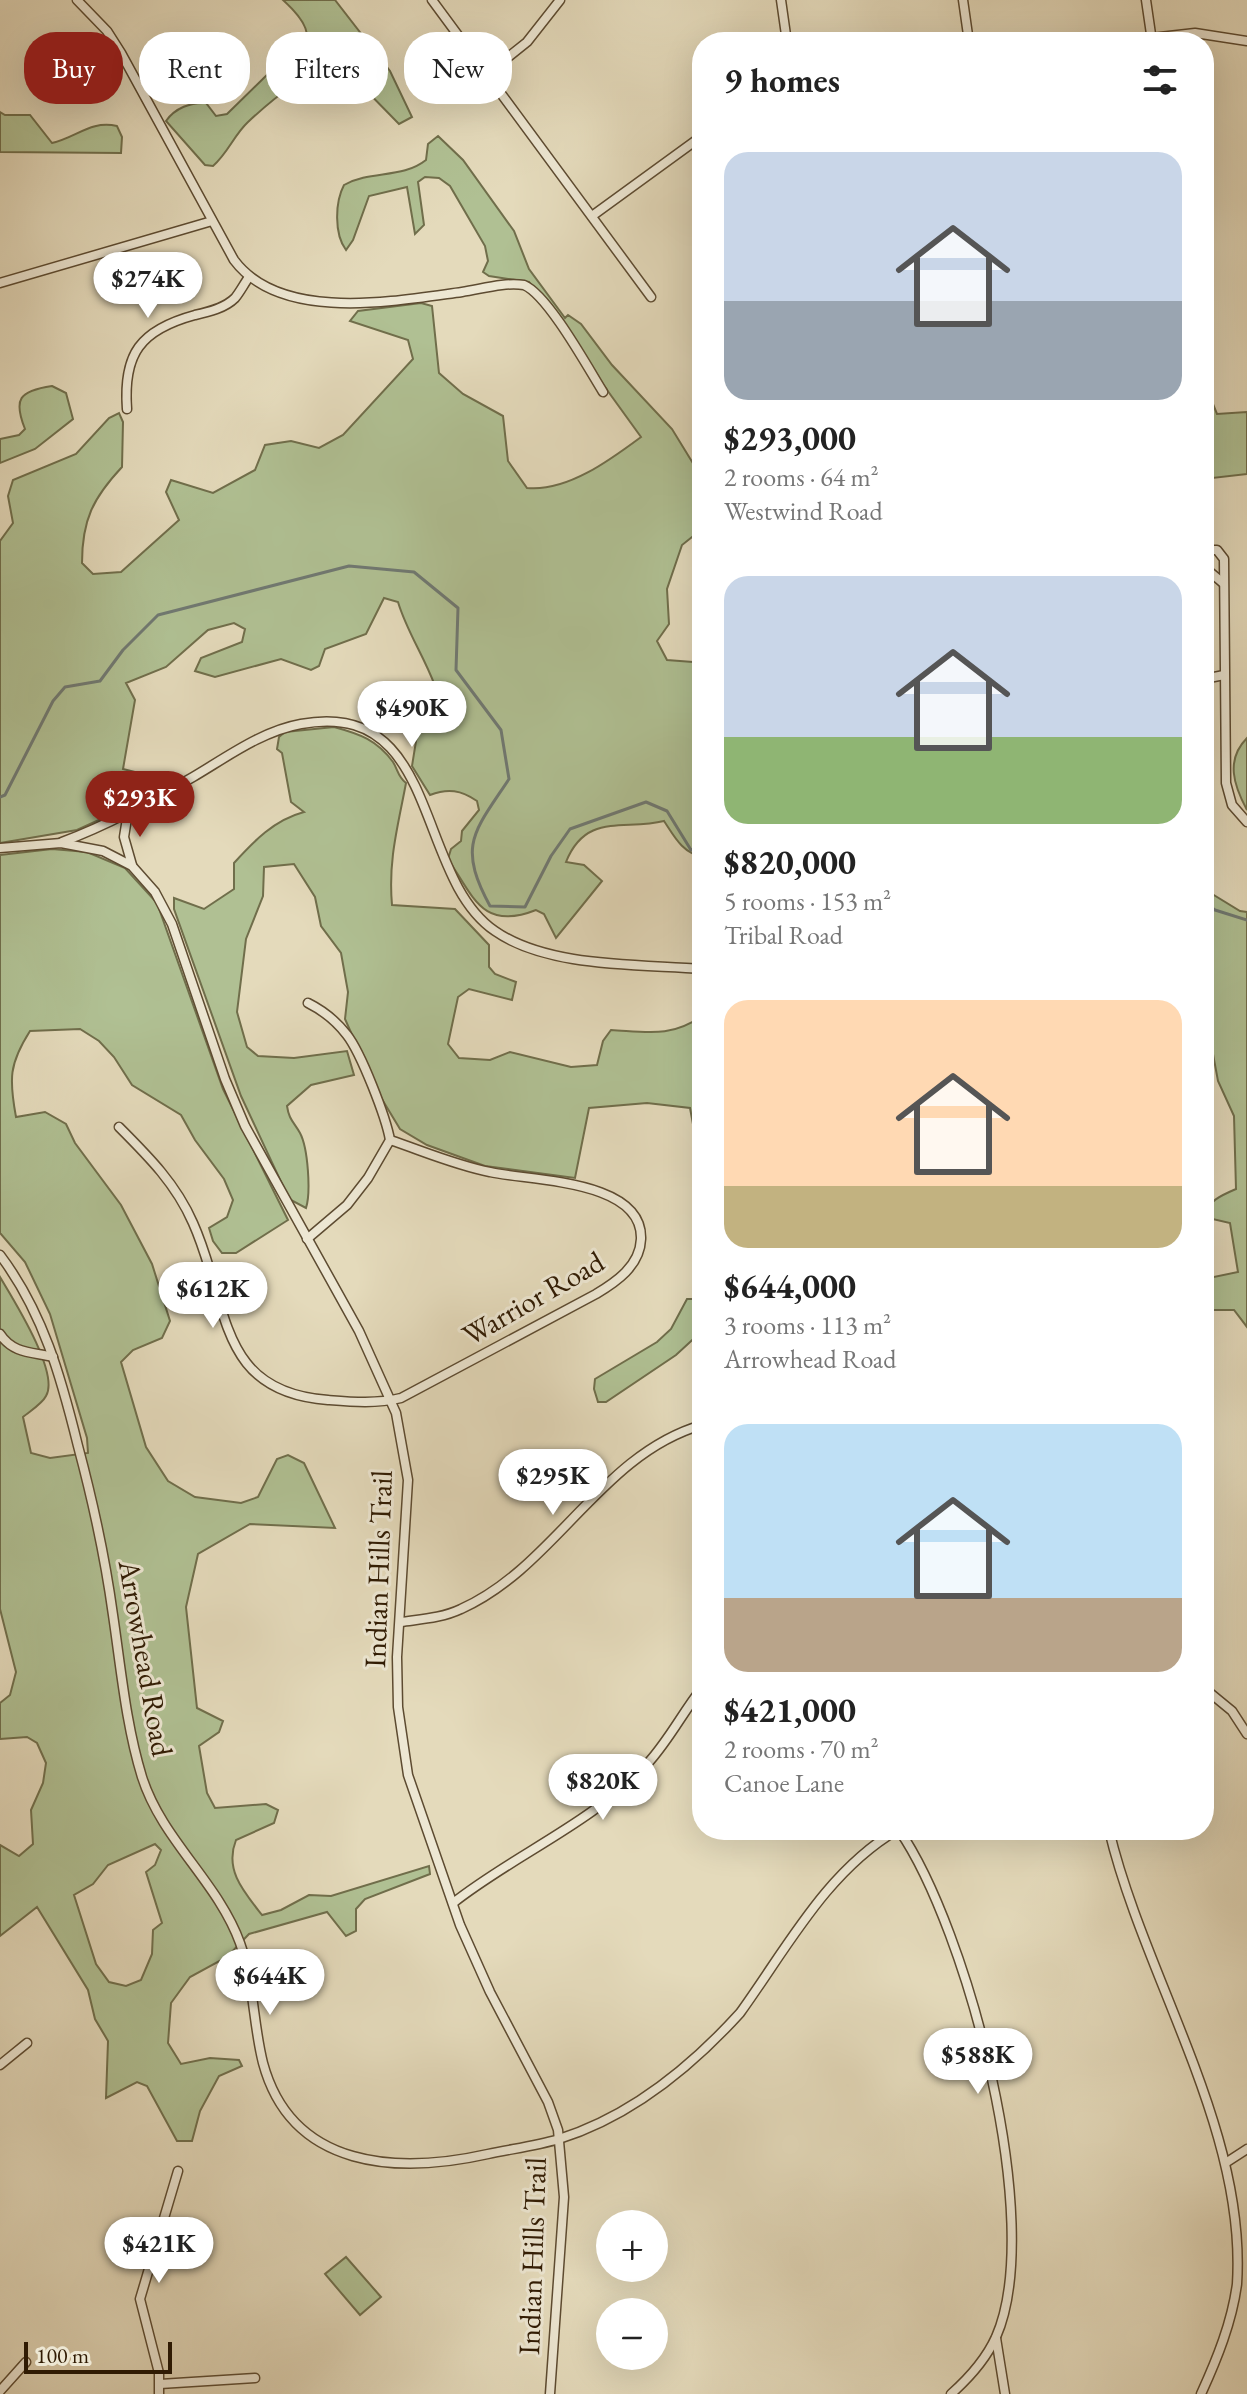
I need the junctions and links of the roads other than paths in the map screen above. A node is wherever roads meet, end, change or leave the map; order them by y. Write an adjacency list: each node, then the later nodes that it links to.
1 (77, 0): 17 (street)
2 (432, 0): 7 (street)
3 (560, 0): 13 (street)
4 (781, 0): 8 (street)
5 (963, 0): 9 (street)
6 (1146, 0): 10 (street)
7 (456, 32)
8 (786, 32)
9 (968, 32)
10 (1150, 32)
11 (1214, 36): 12 (street)
12 (1247, 41)
13 (512, 54)
14 (509, 104): 16 (street)
15 (692, 143): 16 (street)
16 (592, 216): 20 (street)
17 (212, 221): 18 (street); 19 (street)
18 (249, 277): 21 (street); 22 (street)
19 (0, 283)
20 (651, 297)
21 (603, 392)
22 (127, 409)
23 (1214, 551): 25 (street)
24 (1214, 575): 25 (street)
25 (1223, 583): 26 (street)
26 (1224, 675): 27 (street); 29 (street)
27 (1214, 677)
28 (128, 812): 30 (street); 32 (street); 33 (street)
29 (1247, 822)
30 (61, 843): 31 (street, Indian Hills Trail); 32 (street, Indian Hills Trail)
31 (0, 848)
32 (132, 866): 37 (street, Indian Hills Trail)
33 (692, 968)
34 (308, 1003): 36 (street)
35 (119, 1127): 41 (street)
36 (390, 1140): 37 (street); 41 (street, Warrior Road)
37 (307, 1239): 41 (street, Indian Hills Trail)
38 (0, 1255): 40 (street, Arrowhead Road)
39 (0, 1334): 40 (street)
40 (53, 1357): 53 (street, Arrowhead Road)
41 (391, 1401): 43 (street, Indian Hills Trail)
42 (692, 1429): 43 (street)
43 (401, 1622): 50 (street, Indian Hills Trail)
44 (1214, 1696): 46 (street)
45 (692, 1703): 50 (street)
46 (1247, 1734)
47 (883, 1840): 53 (street, Arrowhead Road)
48 (904, 1840): 57 (street)
49 (1112, 1840): 55 (street)
50 (453, 1903): 53 (street, Indian Hills Trail)
51 (27, 2043): 52 (street)
52 (0, 2065)
53 (559, 2139): 62 (street, Indian Hills Trail)
54 (1247, 2149): 55 (street)
55 (1227, 2162): 65 (street)
56 (178, 2171): 60 (street)
57 (996, 2337): 63 (street); 64 (street)
58 (26, 2362): 61 (street)
59 (255, 2378): 60 (street)
60 (159, 2389)
61 (0, 2391)
62 (550, 2394)
63 (951, 2394)
64 (1005, 2394)
65 (1201, 2394)

